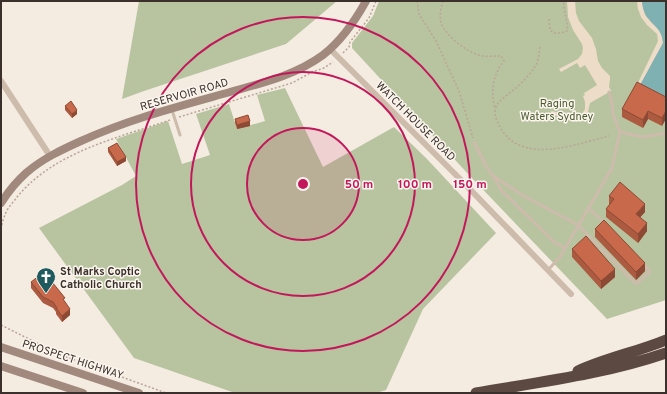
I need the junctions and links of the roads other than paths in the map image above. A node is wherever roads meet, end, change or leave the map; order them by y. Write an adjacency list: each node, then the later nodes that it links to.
1 (366, 1): 2 (street, RESERVOIR ROAD)
2 (330, 49): 5 (street, RESERVOIR ROAD); 18 (street, WATCH HOUSE ROAD)
3 (1, 81): 10 (street)
4 (609, 92): 6 (lane)
5 (171, 108): 8 (lane); 10 (street, RESERVOIR ROAD)
6 (620, 132): 7 (lane); 13 (lane)
7 (666, 133)
8 (180, 135)
9 (474, 142): 11 (lane)
10 (50, 156): 12 (street, RESERVOIR ROAD)
11 (493, 176): 14 (lane); 16 (lane)
12 (1, 203)
13 (588, 208): 14 (lane); 15 (lane)
14 (578, 225): 16 (lane); 17 (lane)
15 (608, 225)
16 (565, 248): 18 (lane)
17 (642, 261)
18 (548, 270): 19 (street, WATCH HOUSE ROAD)
19 (571, 294)
20 (666, 340): 24 (highway)
21 (1, 347): 26 (street, PROSPECT HIGHWAY)
22 (666, 352): 24 (highway)
23 (1, 366): 25 (street)
24 (562, 378): 27 (highway)
25 (83, 393)
26 (139, 393)
27 (476, 393)

